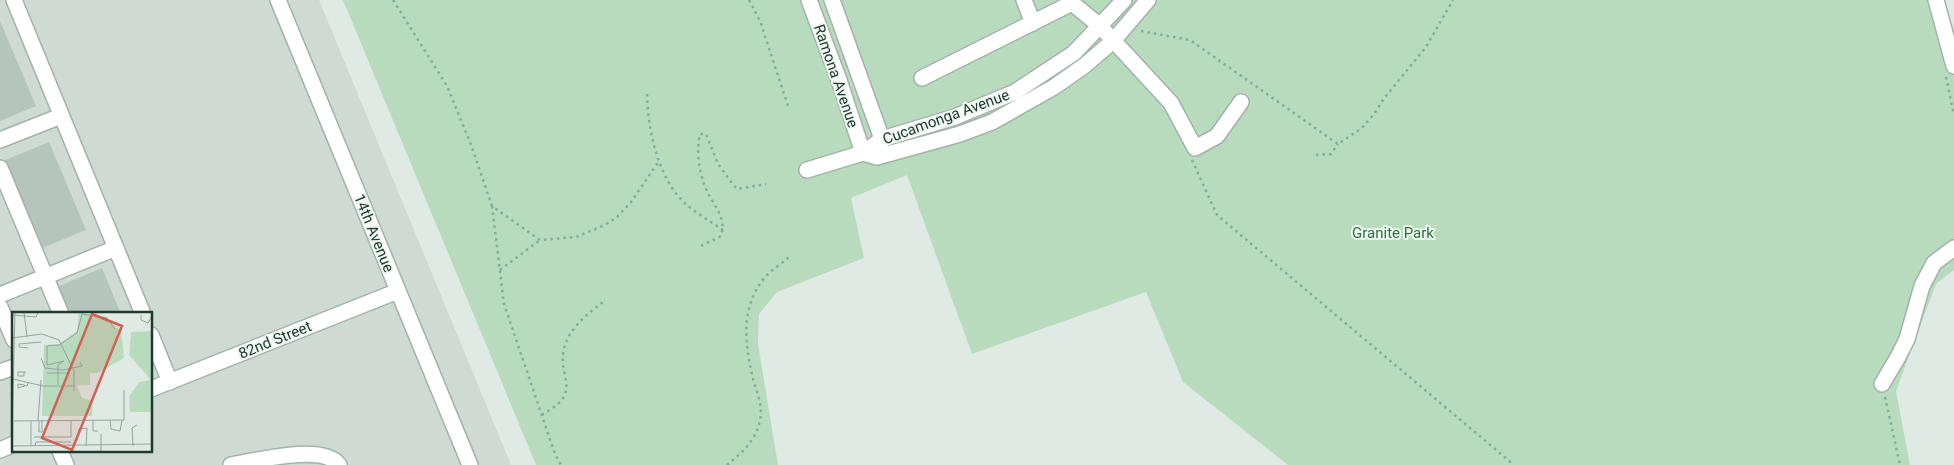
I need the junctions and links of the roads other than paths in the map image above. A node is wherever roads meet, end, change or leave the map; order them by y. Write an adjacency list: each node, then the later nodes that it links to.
1 (14, 0): 16 (street)
2 (278, 0): 26 (street, 14th Avenue)
3 (809, 0): 19 (street, Ramona Avenue)
4 (832, 0): 17 (street, Ramona Avenue)
5 (1024, 0): 10 (street)
6 (1124, 0): 11 (street, Cucamonga Avenue)
7 (1148, 0): 12 (street, Cucamonga Avenue)
8 (1936, 0): 13 (street)
9 (1071, 2): 10 (street); 11 (street)
10 (1033, 22): 14 (street)
11 (1100, 26): 12 (street); 17 (street, Cucamonga Avenue)
12 (1113, 42): 15 (street); 20 (street, Cucamonga Avenue)
13 (1954, 66)
14 (922, 78)
15 (1241, 102)
16 (61, 116): 18 (street); 23 (street)
17 (882, 139): 19 (street, Cucamonga Avenue); 20 (street)
18 (0, 140)
19 (863, 153): 20 (street, Cucamonga Avenue); 22 (street)
20 (878, 157)
21 (0, 168): 25 (street)
22 (807, 170)
23 (116, 248): 25 (street); 30 (street)
24 (1954, 248): 36 (street)
25 (45, 277): 27 (street); 29 (street)
26 (398, 291): 35 (street, 82nd Street); 44 (street, 14th Avenue)
27 (0, 296)
28 (0, 307): 31 (street)
29 (60, 312)
30 (141, 312)
31 (12, 335)
32 (152, 337): 35 (street)
33 (12, 368): 34 (street)
34 (0, 372)
35 (170, 382): 37 (street, 82nd Street)
36 (1882, 384)
37 (152, 390)
38 (12, 445): 39 (street)
39 (0, 450)
40 (60, 452): 41 (street)
41 (66, 465)
42 (231, 465): 43 (street)
43 (339, 465)
44 (470, 465)

